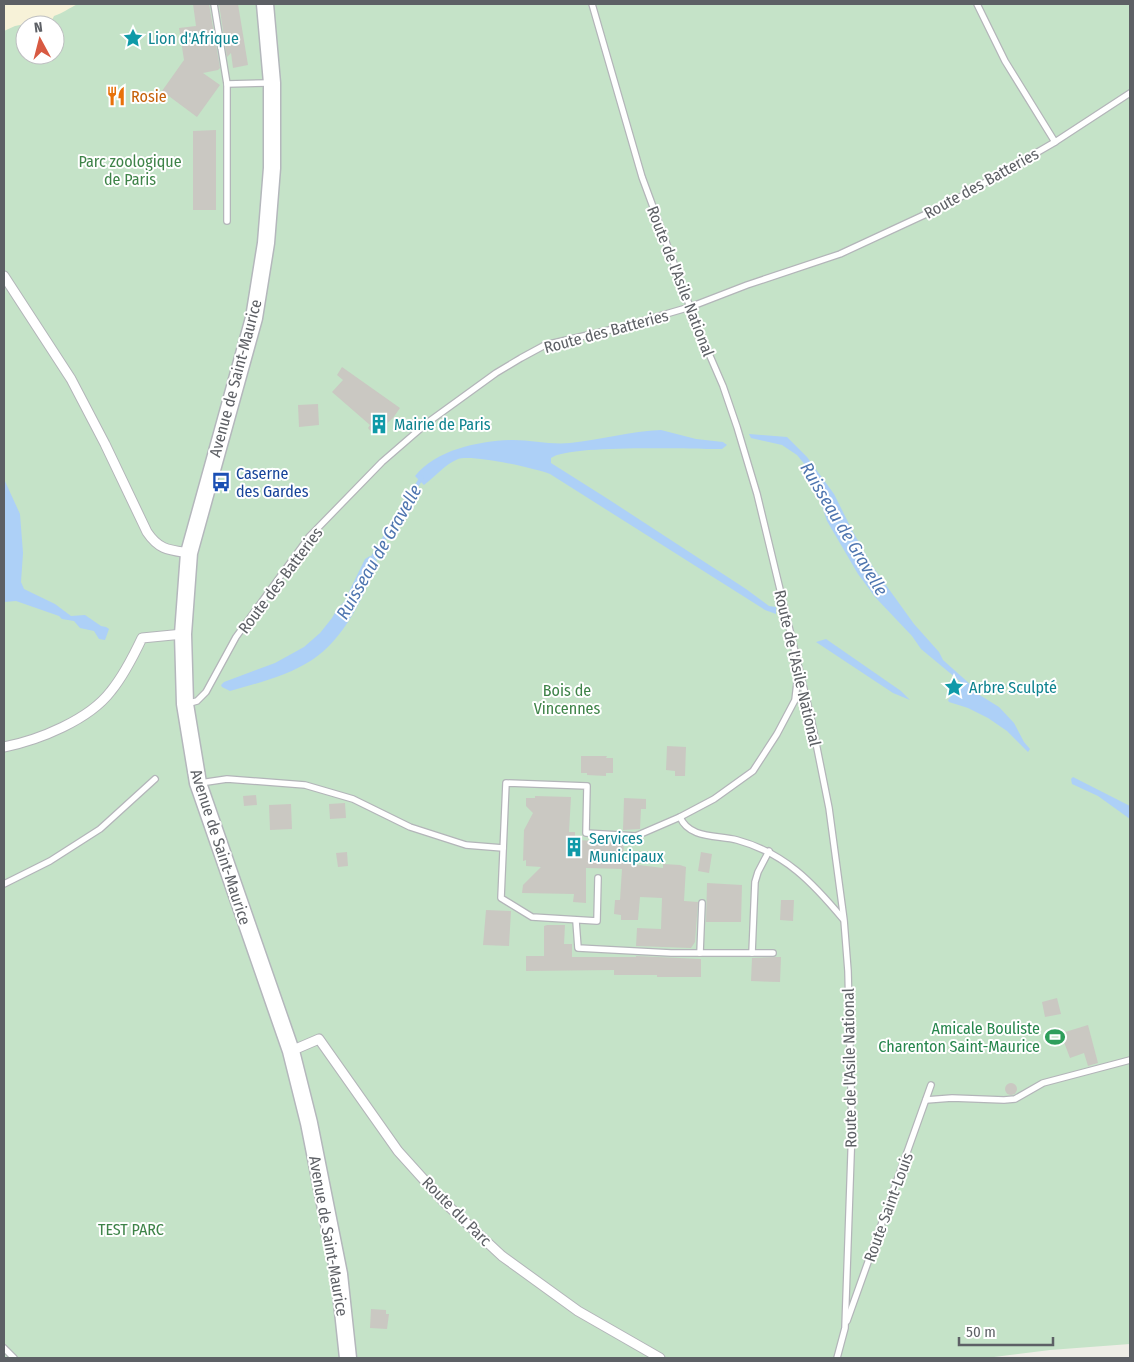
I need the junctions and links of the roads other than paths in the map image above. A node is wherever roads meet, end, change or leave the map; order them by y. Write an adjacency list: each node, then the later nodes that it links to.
1 (214, 4): 5 (lane)
2 (265, 4): 6 (main road, Avenue de Saint-Maurice)
3 (592, 4): 11 (lane, Route de l'Asile National)
4 (977, 4): 8 (lane)
5 (227, 84): 6 (lane); 9 (lane)
6 (272, 84): 12 (main road, Avenue de Saint-Maurice)
7 (1130, 93): 8 (lane, Route des Batteries)
8 (1056, 142): 11 (lane, Route des Batteries)
9 (227, 221)
10 (4, 276): 12 (street)
11 (690, 308): 14 (lane, Route de l'Asile National); 15 (lane, Route des Batteries)
12 (189, 553): 13 (main road, Avenue de Saint-Maurice)
13 (183, 634): 15 (main road, Avenue de Saint-Maurice); 16 (street)
14 (798, 668): 19 (lane); 25 (lane, Route de l'Asile National)
15 (185, 704): 18 (main road, Avenue de Saint-Maurice)
16 (4, 747)
17 (155, 779): 23 (lane)
18 (198, 783): 20 (lane); 30 (main road, Avenue de Saint-Maurice)
19 (680, 817): 20 (lane); 21 (lane)
20 (503, 848): 26 (lane)
21 (768, 851): 25 (lane); 28 (lane)
22 (598, 878): 26 (lane)
23 (4, 884)
24 (702, 903): 27 (lane)
25 (844, 920): 34 (lane, Route de l'Asile National)
26 (576, 921): 27 (lane)
27 (700, 953): 28 (lane)
28 (752, 953): 29 (lane)
29 (773, 953)
30 (291, 1051): 37 (main road, Avenue de Saint-Maurice); 38 (street, Route du Parc)
31 (1130, 1060): 33 (lane)
32 (931, 1085): 33 (lane, Route Saint-Louis)
33 (926, 1100): 34 (lane, Route Saint-Louis)
34 (845, 1328): 39 (lane, Route de l'Asile National)
35 (4, 1348): 36 (lane)
36 (14, 1358)
37 (348, 1358)
38 (660, 1358)
39 (837, 1358)

